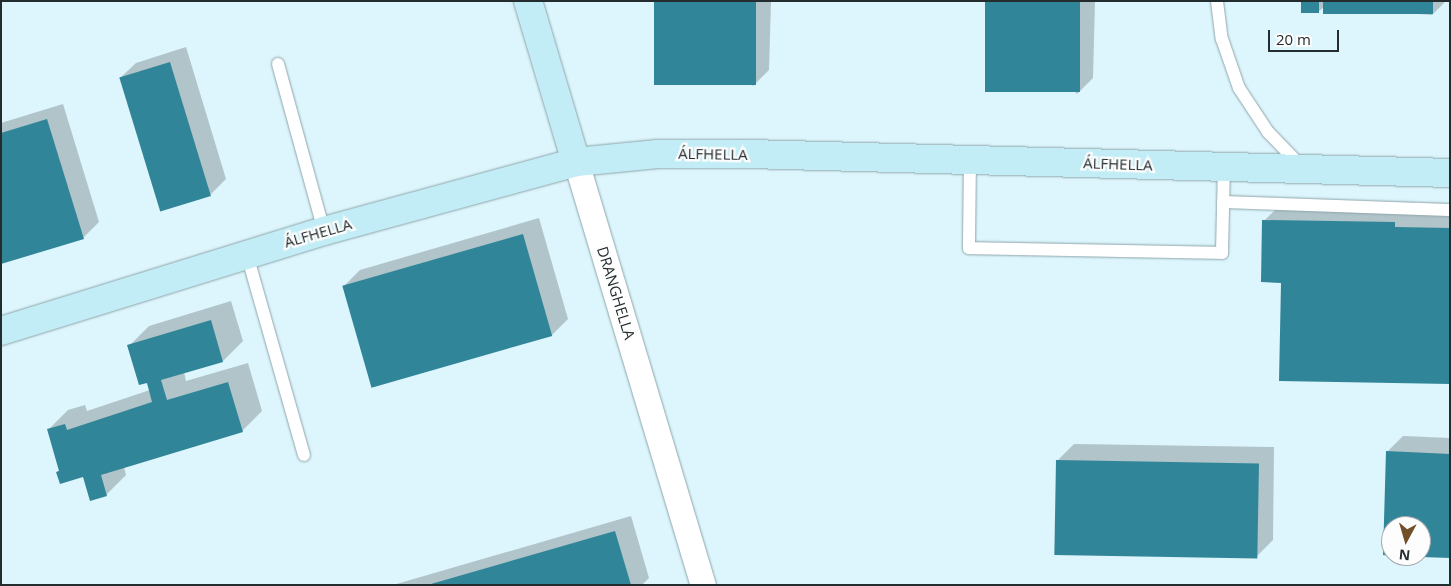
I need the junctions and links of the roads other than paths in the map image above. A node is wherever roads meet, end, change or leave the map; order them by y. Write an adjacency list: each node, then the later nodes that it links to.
1 (528, 1): 5 (street, DRANGHELLA)
2 (1217, 1): 7 (lane)
3 (278, 64): 11 (lane)
4 (970, 160): 5 (street, ÁLFHELLA); 6 (street, ÁLFHELLA); 9 (lane)
5 (576, 162): 11 (street, ÁLFHELLA); 15 (street, DRANGHELLA)
6 (1224, 167): 7 (street, ÁLFHELLA); 9 (lane)
7 (1305, 170): 8 (street, ÁLFHELLA)
8 (1450, 173)
9 (1224, 202): 10 (lane)
10 (1450, 210)
11 (324, 231): 12 (street, ÁLFHELLA)
12 (247, 255): 13 (street, ÁLFHELLA); 14 (lane)
13 (1, 331)
14 (304, 455)
15 (704, 585)

